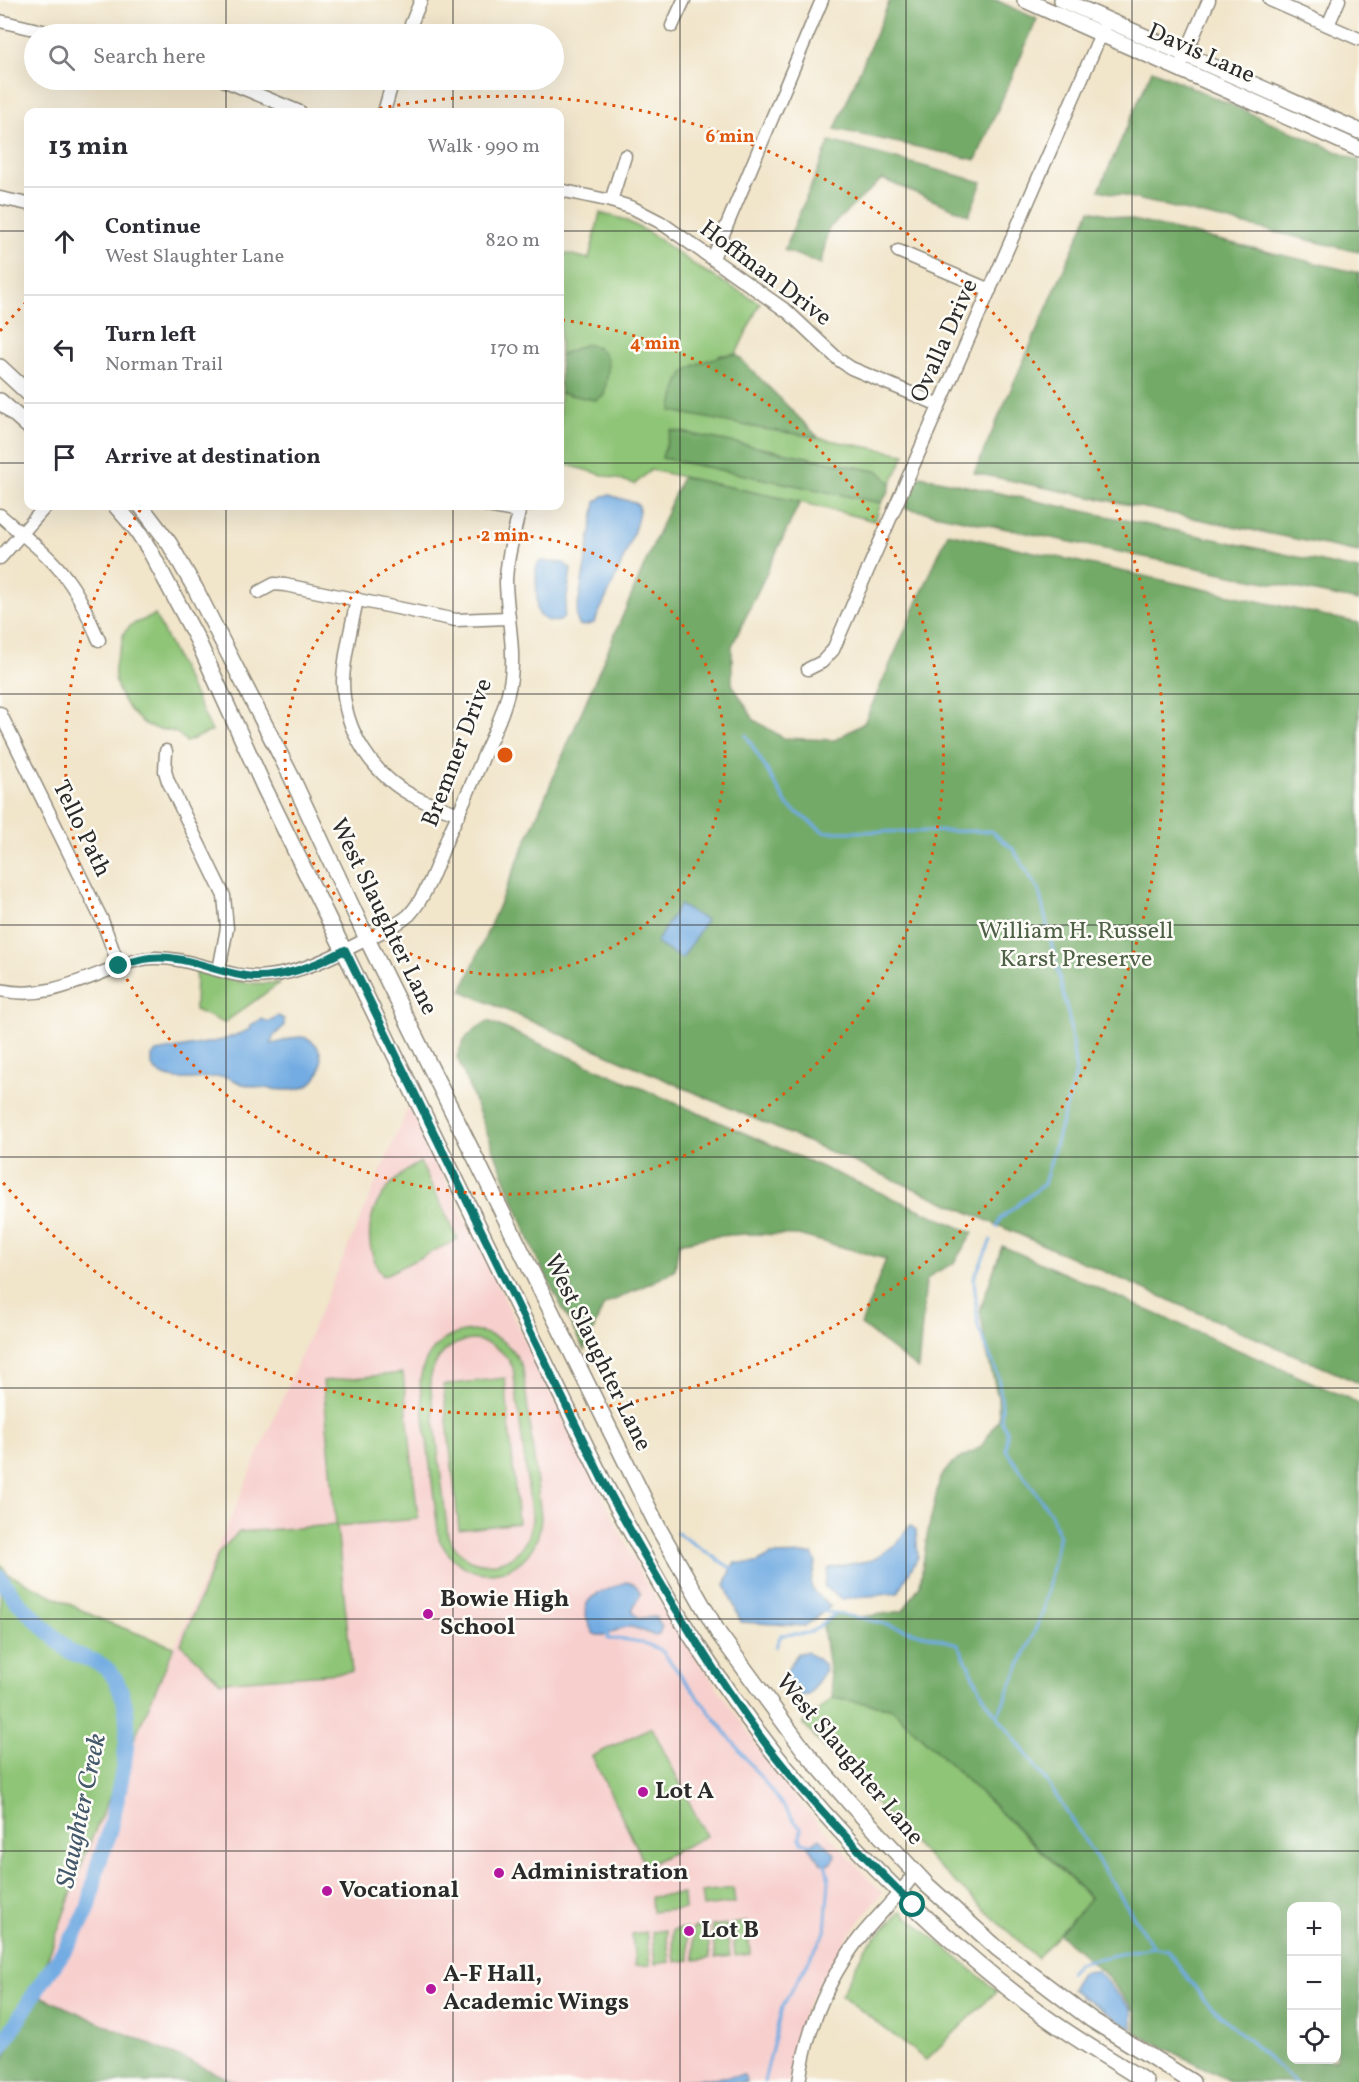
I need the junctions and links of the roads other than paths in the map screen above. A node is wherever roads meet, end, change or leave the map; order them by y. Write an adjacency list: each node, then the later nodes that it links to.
1 (421, 0): 10 (street)
2 (684, 0): 12 (street)
3 (822, 0): 30 (street)
4 (1025, 0): 14 (main road, Davis Lane)
5 (1062, 0): 14 (main road, Davis Lane)
6 (1209, 0): 16 (street)
7 (1270, 0): 11 (street)
8 (1339, 0): 11 (street)
9 (0, 21): 13 (street)
10 (411, 24)
11 (1328, 25): 15 (street)
12 (672, 26)
13 (24, 27)
14 (1104, 27): 16 (main road, Davis Lane); 17 (main road, Davis Lane); 31 (street, Ovalla Drive)
15 (1359, 39)
16 (1185, 54): 17 (street); 22 (main road, Davis Lane)
17 (1179, 69): 23 (main road, Davis Lane)
18 (247, 90): 20 (street)
19 (390, 90): 21 (street)
20 (290, 108)
21 (385, 108)
22 (1359, 131)
23 (1359, 148)
24 (624, 156): 27 (street)
25 (564, 191): 27 (street, Hoffman Drive)
26 (0, 198): 28 (street)
27 (611, 201): 30 (street, Hoffman Drive)
28 (24, 203)
29 (898, 251): 31 (street)
30 (713, 258): 35 (street, Hoffman Drive)
31 (990, 290): 35 (street, Ovalla Drive)
32 (0, 368): 33 (main road)
33 (24, 389)
34 (0, 401): 36 (main road)
35 (939, 405): 50 (street, Ovalla Drive)
36 (24, 422)
37 (42, 510): 42 (street)
38 (119, 510): 48 (main road, West Slaughter Lane)
39 (144, 510): 47 (main road, West Slaughter Lane)
40 (508, 510): 46 (street, Bremner Drive)
41 (0, 515): 42 (street)
42 (21, 534): 43 (street); 49 (street)
43 (0, 558)
44 (259, 592): 45 (street)
45 (357, 599): 46 (street); 53 (street)
46 (508, 618): 53 (street, Bremner Drive)
47 (217, 630): 48 (main road); 54 (main road, West Slaughter Lane)
48 (197, 639): 55 (main road, West Slaughter Lane)
49 (99, 640)
50 (808, 669)
51 (0, 713): 56 (street, Tello Path)
52 (166, 751): 57 (street)
53 (459, 814): 54 (street, Bremner Drive)
54 (367, 939): 55 (street, Bremner Drive); 59 (main road, West Slaughter Lane)
55 (345, 950): 57 (street, Bremner Drive); 60 (main road, West Slaughter Lane)
56 (119, 966): 57 (street, Bremner Drive); 58 (street, Bremner Drive)
57 (219, 970)
58 (0, 990)
59 (658, 1529): 60 (main road); 61 (main road, West Slaughter Lane)
60 (636, 1541): 62 (main road, West Slaughter Lane)
61 (915, 1874): 62 (street); 65 (main road, West Slaughter Lane)
62 (901, 1893): 63 (street); 64 (main road, West Slaughter Lane)
63 (799, 2082)
64 (1146, 2082)
65 (1191, 2082)

